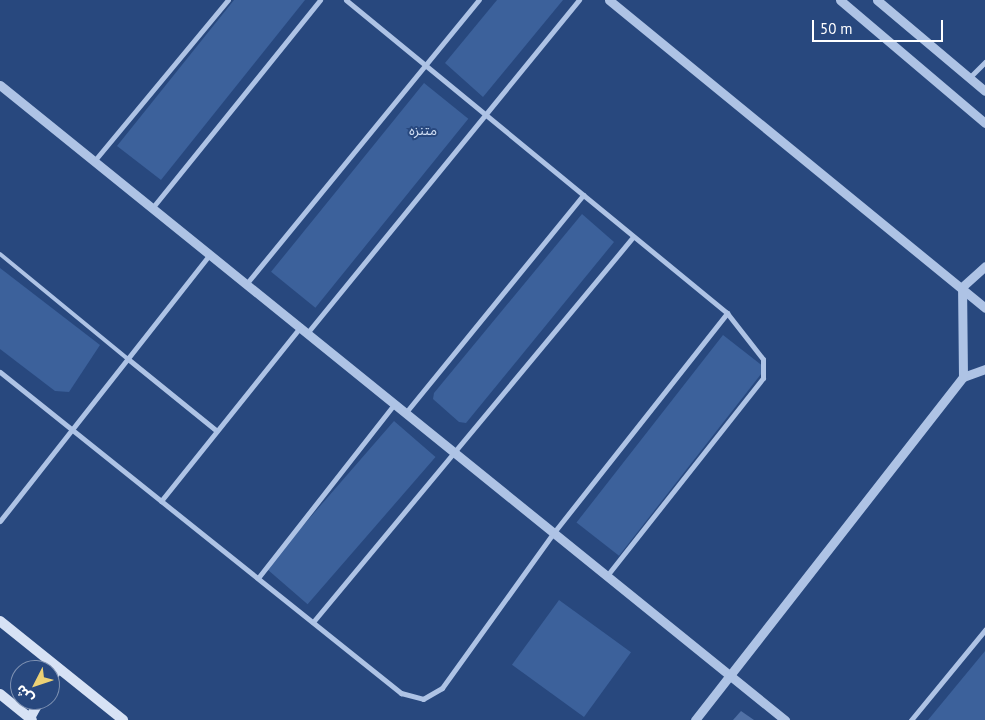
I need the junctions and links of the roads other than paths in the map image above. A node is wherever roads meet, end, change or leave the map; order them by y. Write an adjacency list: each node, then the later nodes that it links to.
1 (228, 0): 16 (street)
2 (320, 0): 18 (street)
3 (346, 0): 10 (street)
4 (479, 0): 10 (street)
5 (578, 0): 14 (street)
6 (609, 0): 24 (street)
7 (840, 0): 15 (street)
8 (877, 0): 11 (street)
9 (985, 62): 11 (street)
10 (425, 66): 14 (street); 23 (street)
11 (970, 78): 13 (street)
12 (0, 85): 16 (street)
13 (985, 91)
14 (485, 114): 17 (street); 27 (street)
15 (985, 123)
16 (95, 160): 18 (street)
17 (582, 195): 19 (street); 33 (street)
18 (153, 207): 20 (street)
19 (633, 237): 26 (street); 36 (street)
20 (210, 253): 23 (street); 28 (street)
21 (0, 254): 28 (lane)
22 (985, 266): 24 (street)
23 (247, 283): 27 (street)
24 (962, 287): 25 (street); 31 (street)
25 (985, 308)
26 (727, 313): 39 (street); 40 (street)
27 (304, 329): 32 (street); 35 (street)
28 (128, 358): 34 (street); 35 (street)
29 (985, 369): 31 (street)
30 (0, 372): 34 (street)
31 (962, 377): 47 (street)
32 (396, 402): 33 (street); 41 (street)
33 (407, 411): 36 (street)
34 (72, 430): 37 (street); 38 (street)
35 (217, 431): 37 (street)
36 (456, 452): 39 (street); 43 (street)
37 (162, 501): 41 (street)
38 (0, 521)
39 (554, 531): 40 (street); 43 (street)
40 (608, 574): 47 (street)
41 (258, 578): 43 (street)
42 (0, 622): 45 (main road)
43 (313, 622)
44 (985, 630): 53 (street)
45 (48, 660)
46 (60, 670): 50 (main road)
47 (731, 675): 51 (street); 52 (street)
48 (0, 694): 49 (main road)
49 (31, 719)
50 (123, 720)
51 (695, 720)
52 (785, 720)
53 (912, 720)

